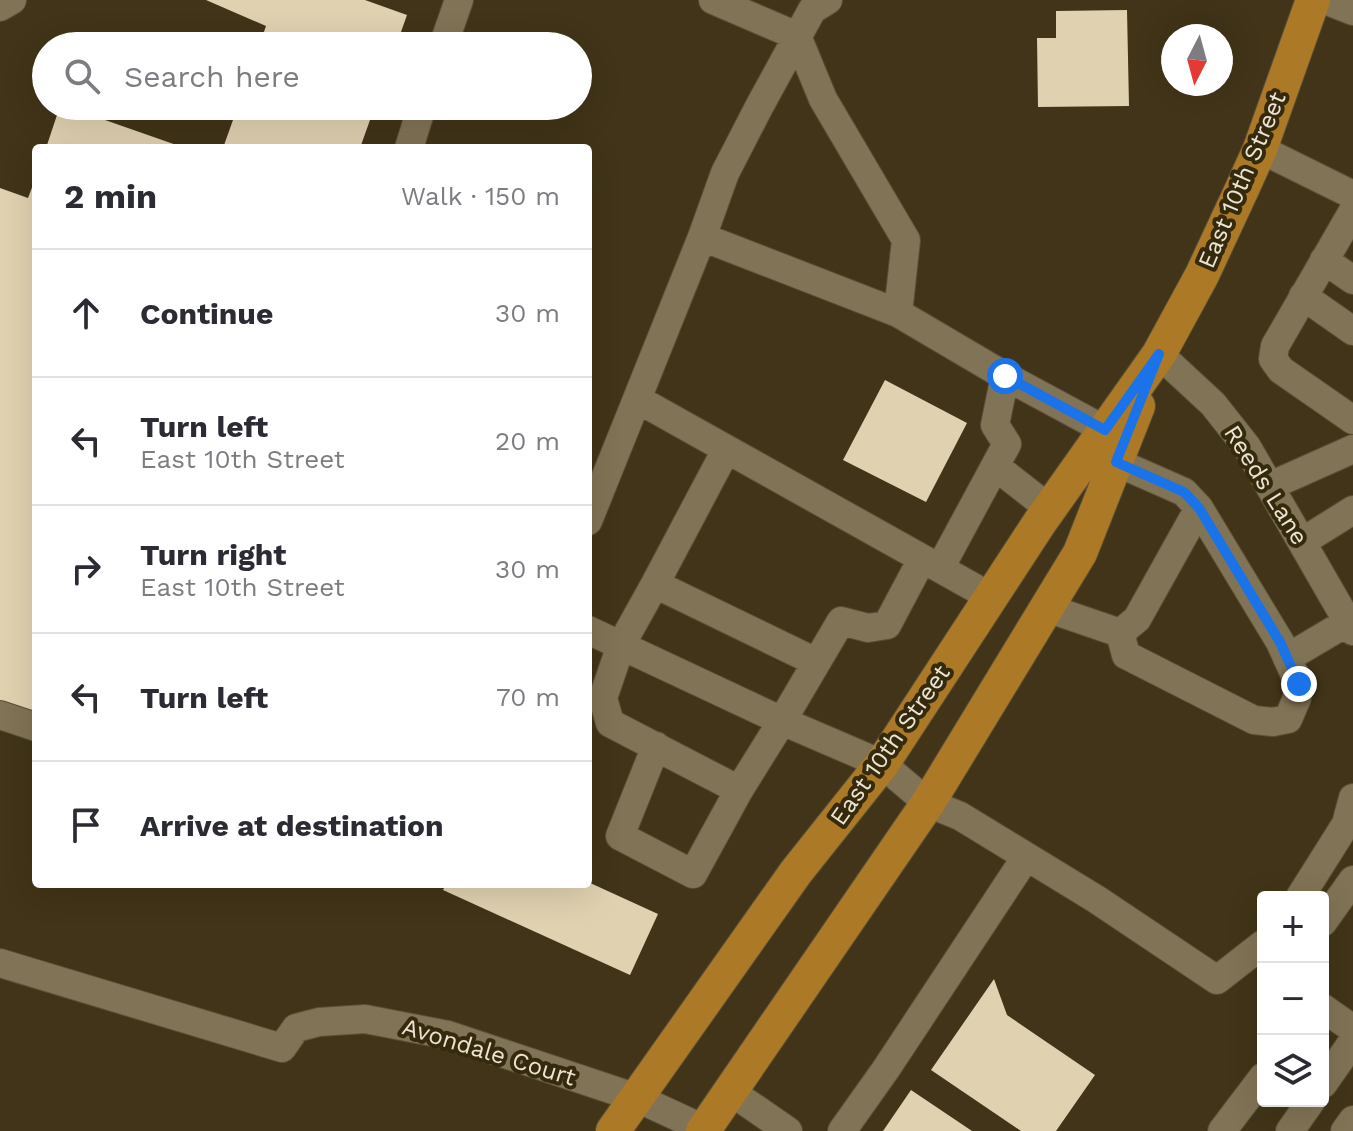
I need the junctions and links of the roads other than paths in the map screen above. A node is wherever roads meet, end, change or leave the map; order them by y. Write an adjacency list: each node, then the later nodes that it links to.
1 (12, 0): 7 (street)
2 (459, 0): 9 (street)
3 (713, 0): 10 (street)
4 (828, 0): 10 (street)
5 (1313, 0): 13 (main road, East 10th Street)
6 (1325, 0): 8 (street)
7 (0, 7)
8 (1353, 11)
9 (448, 32)
10 (797, 36): 16 (street); 20 (street)
11 (418, 120): 12 (street)
12 (410, 144)
13 (1260, 149): 14 (street); 22 (main road, East 10th Street)
14 (1353, 195)
15 (1353, 211): 17 (street)
16 (702, 237): 20 (street); 24 (street)
17 (1324, 260): 18 (street); 19 (street)
18 (1353, 280)
19 (1303, 296): 21 (street); 25 (street)
20 (898, 313): 23 (street)
21 (1353, 331)
22 (1159, 354): 26 (main road, East 10th Street); 30 (street, Reeds Lane)
23 (1005, 376): 26 (street); 29 (street)
24 (637, 399): 28 (street); 34 (street)
25 (1353, 420)
26 (1111, 446): 31 (street); 32 (main road, East 10th Street); 39 (main road, East 10th Street)
27 (1353, 449): 30 (street)
28 (726, 450): 36 (street); 37 (street)
29 (995, 466): 32 (street); 36 (street)
30 (1270, 486): 35 (street, Reeds Lane)
31 (1199, 508): 42 (street); 44 (street)
32 (1050, 509): 38 (main road, East 10th Street)
33 (1353, 510): 35 (street)
34 (592, 511)
35 (1302, 542): 40 (street, Reeds Lane)
36 (931, 564): 38 (street); 45 (street)
37 (655, 584): 43 (street); 45 (street)
38 (991, 597): 50 (main road, East 10th Street)
39 (1047, 608): 42 (street); 53 (main road, East 10th Street)
40 (1352, 624): 44 (street)
41 (592, 632): 43 (street)
42 (1120, 633): 44 (street)
43 (621, 645): 47 (street); 49 (street)
44 (1287, 658)
45 (816, 662): 47 (street)
46 (0, 715): 48 (street)
47 (782, 721): 50 (street); 51 (street)
48 (32, 726)
49 (656, 746): 51 (street); 51 (street)
50 (882, 764): 53 (street); 66 (main road, East 10th Street)
51 (739, 790)
52 (1353, 798): 56 (street)
53 (928, 803): 54 (street); 65 (main road, East 10th Street)
54 (1026, 857): 58 (street); 72 (street)
55 (1353, 880): 57 (street)
56 (1304, 891)
57 (1329, 914)
58 (1257, 957)
59 (0, 963): 66 (street, Avondale Court)
60 (1329, 1012): 61 (street)
61 (1353, 1029)
62 (1353, 1041): 63 (street)
63 (1329, 1075)
64 (1257, 1085): 73 (street)
65 (730, 1091): 69 (main road, East 10th Street); 71 (street)
66 (637, 1098): 69 (street, Avondale Court); 70 (main road, East 10th Street)
67 (1307, 1107): 74 (street)
68 (1353, 1120): 75 (street)
69 (704, 1130)
70 (613, 1131)
71 (788, 1131)
72 (842, 1131)
73 (1222, 1131)
74 (1290, 1131)
75 (1345, 1131)

